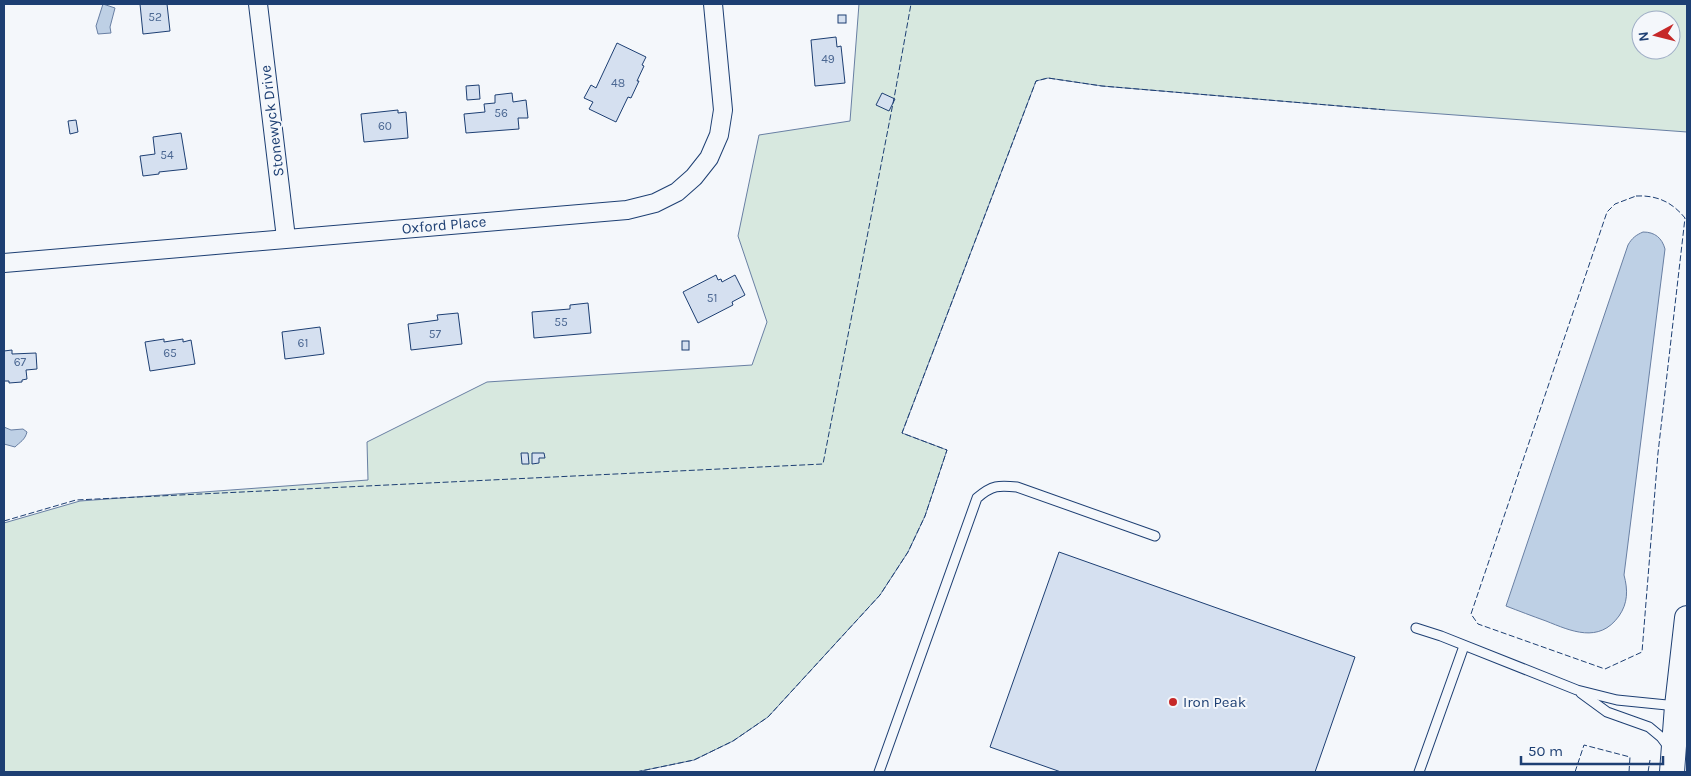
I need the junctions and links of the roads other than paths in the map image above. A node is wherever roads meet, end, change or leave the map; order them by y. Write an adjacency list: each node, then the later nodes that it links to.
1 (258, 4): 3 (street, Stonewyck Drive)
2 (713, 4): 3 (street, Oxford Place)
3 (286, 238): 4 (street, Oxford Place)
4 (4, 263)
5 (1154, 536): 12 (lane)
6 (1687, 618): 10 (street)
7 (1416, 628): 8 (lane)
8 (1464, 646): 9 (lane); 13 (lane)
9 (1577, 690): 10 (lane); 11 (lane)
10 (1678, 706): 11 (street)
11 (1673, 763)
12 (879, 772)
13 (1419, 772)

